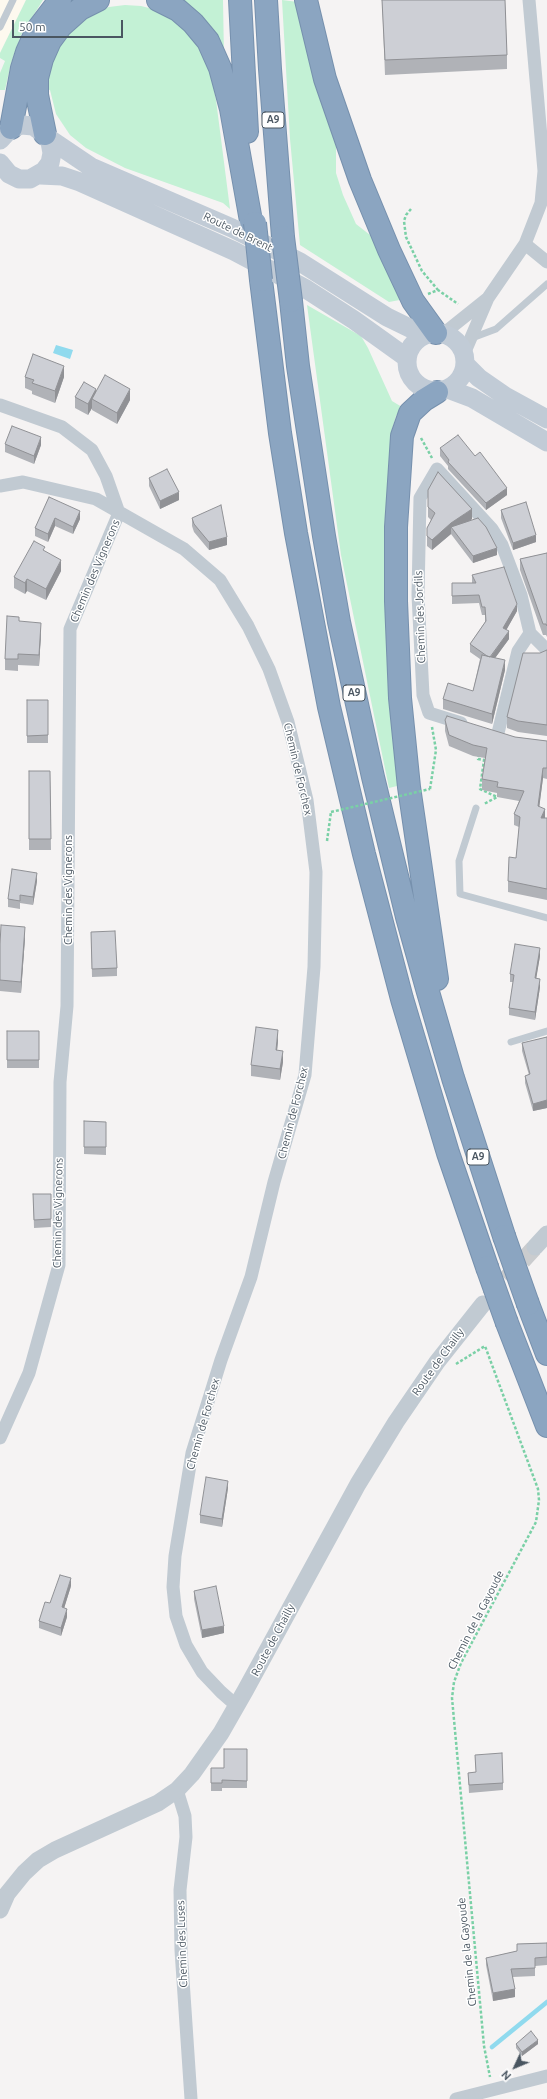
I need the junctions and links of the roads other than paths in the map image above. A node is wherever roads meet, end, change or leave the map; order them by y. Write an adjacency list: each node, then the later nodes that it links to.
1 (13, 0): 9 (lane)
2 (60, 0): 10 (highway)
3 (98, 0): 11 (highway)
4 (158, 0): 14 (highway)
5 (306, 0): 19 (highway)
6 (529, 0): 15 (street)
7 (266, 1): 34 (highway, A9, bridge)
8 (240, 2): 14 (highway, A9)
9 (0, 27)
10 (4, 134): 11 (main road, Route de Brent)
11 (47, 136): 13 (main road); 19 (main road, Route de Brent)
12 (1, 165): 13 (main road, Route de Brent)
13 (40, 174): 21 (main road, Route de Brent)
14 (254, 227): 39 (highway, A9, bridge)
15 (525, 244): 16 (street); 18 (street)
16 (547, 262)
17 (547, 284): 20 (lane)
18 (488, 298): 19 (street); 20 (street)
19 (435, 334): 20 (main road); 21 (main road)
20 (467, 352): 22 (main road); 24 (main road)
21 (407, 358): 22 (main road)
22 (443, 391): 25 (main road); 34 (highway)
23 (0, 405): 27 (street, Chemin des Vignerons)
24 (547, 419)
25 (547, 442)
26 (0, 486): 27 (street, Chemin de Forchex)
27 (119, 513): 40 (street, Chemin des Vignerons); 41 (street, Chemin de Forchex)
28 (530, 632): 28 (street, Chemin des Jordils); 29 (street)
29 (547, 650)
30 (476, 808): 31 (lane)
31 (547, 918)
32 (547, 1031): 33 (lane)
33 (511, 1042)
34 (453, 1078): 38 (highway, A9, bridge)
35 (547, 1234): 36 (street)
36 (535, 1247)
37 (483, 1304): 41 (street, Route de Chailly)
38 (547, 1354)
39 (547, 1426)
40 (0, 1438)
41 (237, 1706): 42 (street, Route de Chailly)
42 (177, 1790): 43 (street, Route de Chailly); 45 (street, Chemin des Luses)
43 (0, 1910)
44 (547, 2076): 46 (street)
45 (191, 2099)
46 (456, 2099)

